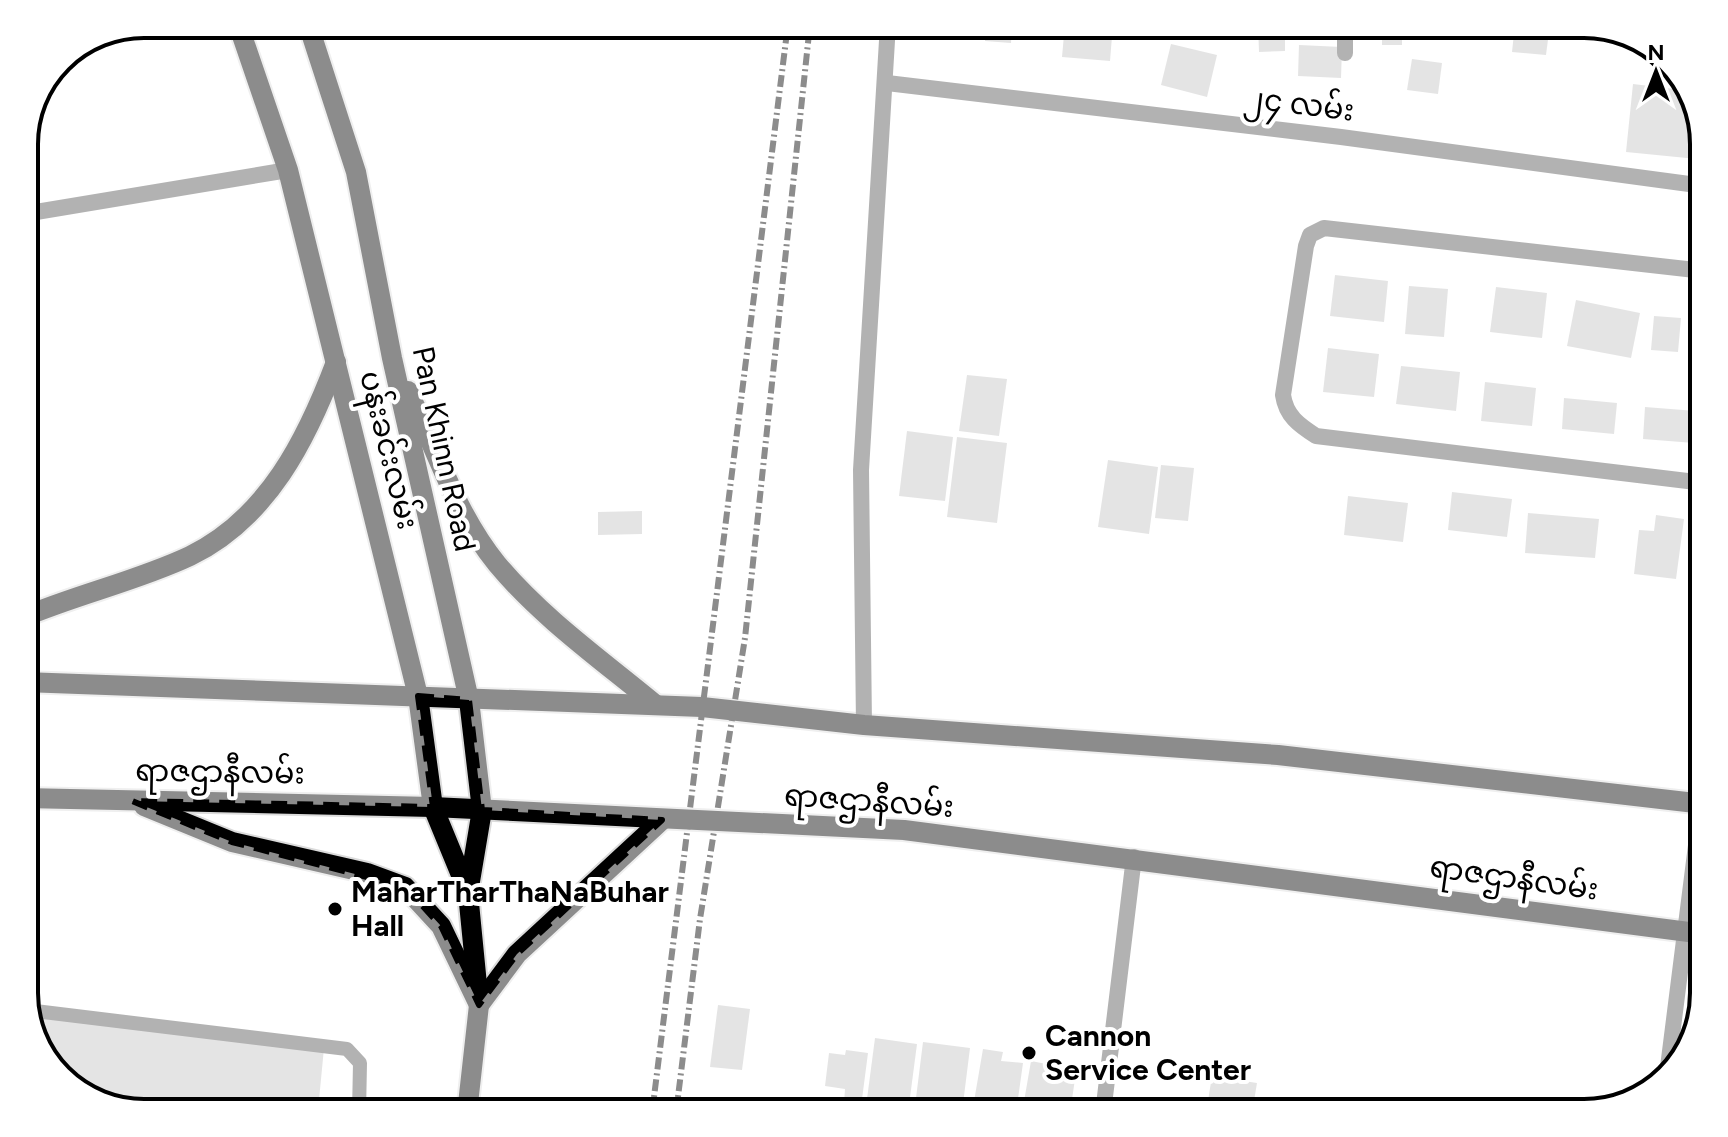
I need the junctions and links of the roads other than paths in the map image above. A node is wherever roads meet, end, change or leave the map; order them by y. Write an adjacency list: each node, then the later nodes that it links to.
1 (243, 38): 7 (main road, ပန်းခင်းလမ်း)
2 (313, 38): 11 (main road, Pan Khinn Road)
3 (888, 38): 6 (street)
4 (1345, 38): 5 (street)
5 (1345, 53)
6 (887, 83): 8 (street, ၂၄ လမ်း); 19 (street)
7 (288, 170): 9 (street); 12 (main road, ပန်းခင်းလမ်း)
8 (1690, 184)
9 (38, 212)
10 (1690, 269): 13 (street)
11 (392, 358): 17 (main road, Pan Khinn Road); 18 (main road)
12 (336, 362): 14 (main road); 16 (main road, ပန်းခင်းလမ်း)
13 (1690, 481)
14 (38, 612)
15 (38, 682): 16 (main road)
16 (418, 696): 17 (main road); 23 (main road, ပန်းခင်းလမ်း)
17 (469, 700): 18 (main road); 24 (main road, Pan Khinn Road)
18 (656, 705): 19 (main road)
19 (864, 725): 22 (main road)
20 (38, 798): 21 (main road, ရာဇဌာနီလမ်း)
21 (132, 801): 23 (main road, ရာဇဌာနီလမ်း); 30 (main road)
22 (1690, 803)
23 (433, 807): 24 (main road, ရာဇဌာနီလမ်း); 27 (main road, ပန်းခင်းလမ်း)
24 (482, 810): 25 (main road, ရာဇဌာနီလမ်း); 27 (main road, Pan Khinn Road)
25 (662, 820): 26 (main road, ရာဇဌာနီလမ်း); 30 (main road)
26 (1134, 857): 28 (main road, ရာဇဌာနီလမ်း); 35 (street)
27 (468, 893): 30 (main road)
28 (1690, 931)
29 (1690, 953): 32 (street)
30 (479, 1005): 34 (main road)
31 (40, 1012): 33 (lane)
32 (1671, 1053)
33 (359, 1099)
34 (469, 1099)
35 (1105, 1099)

